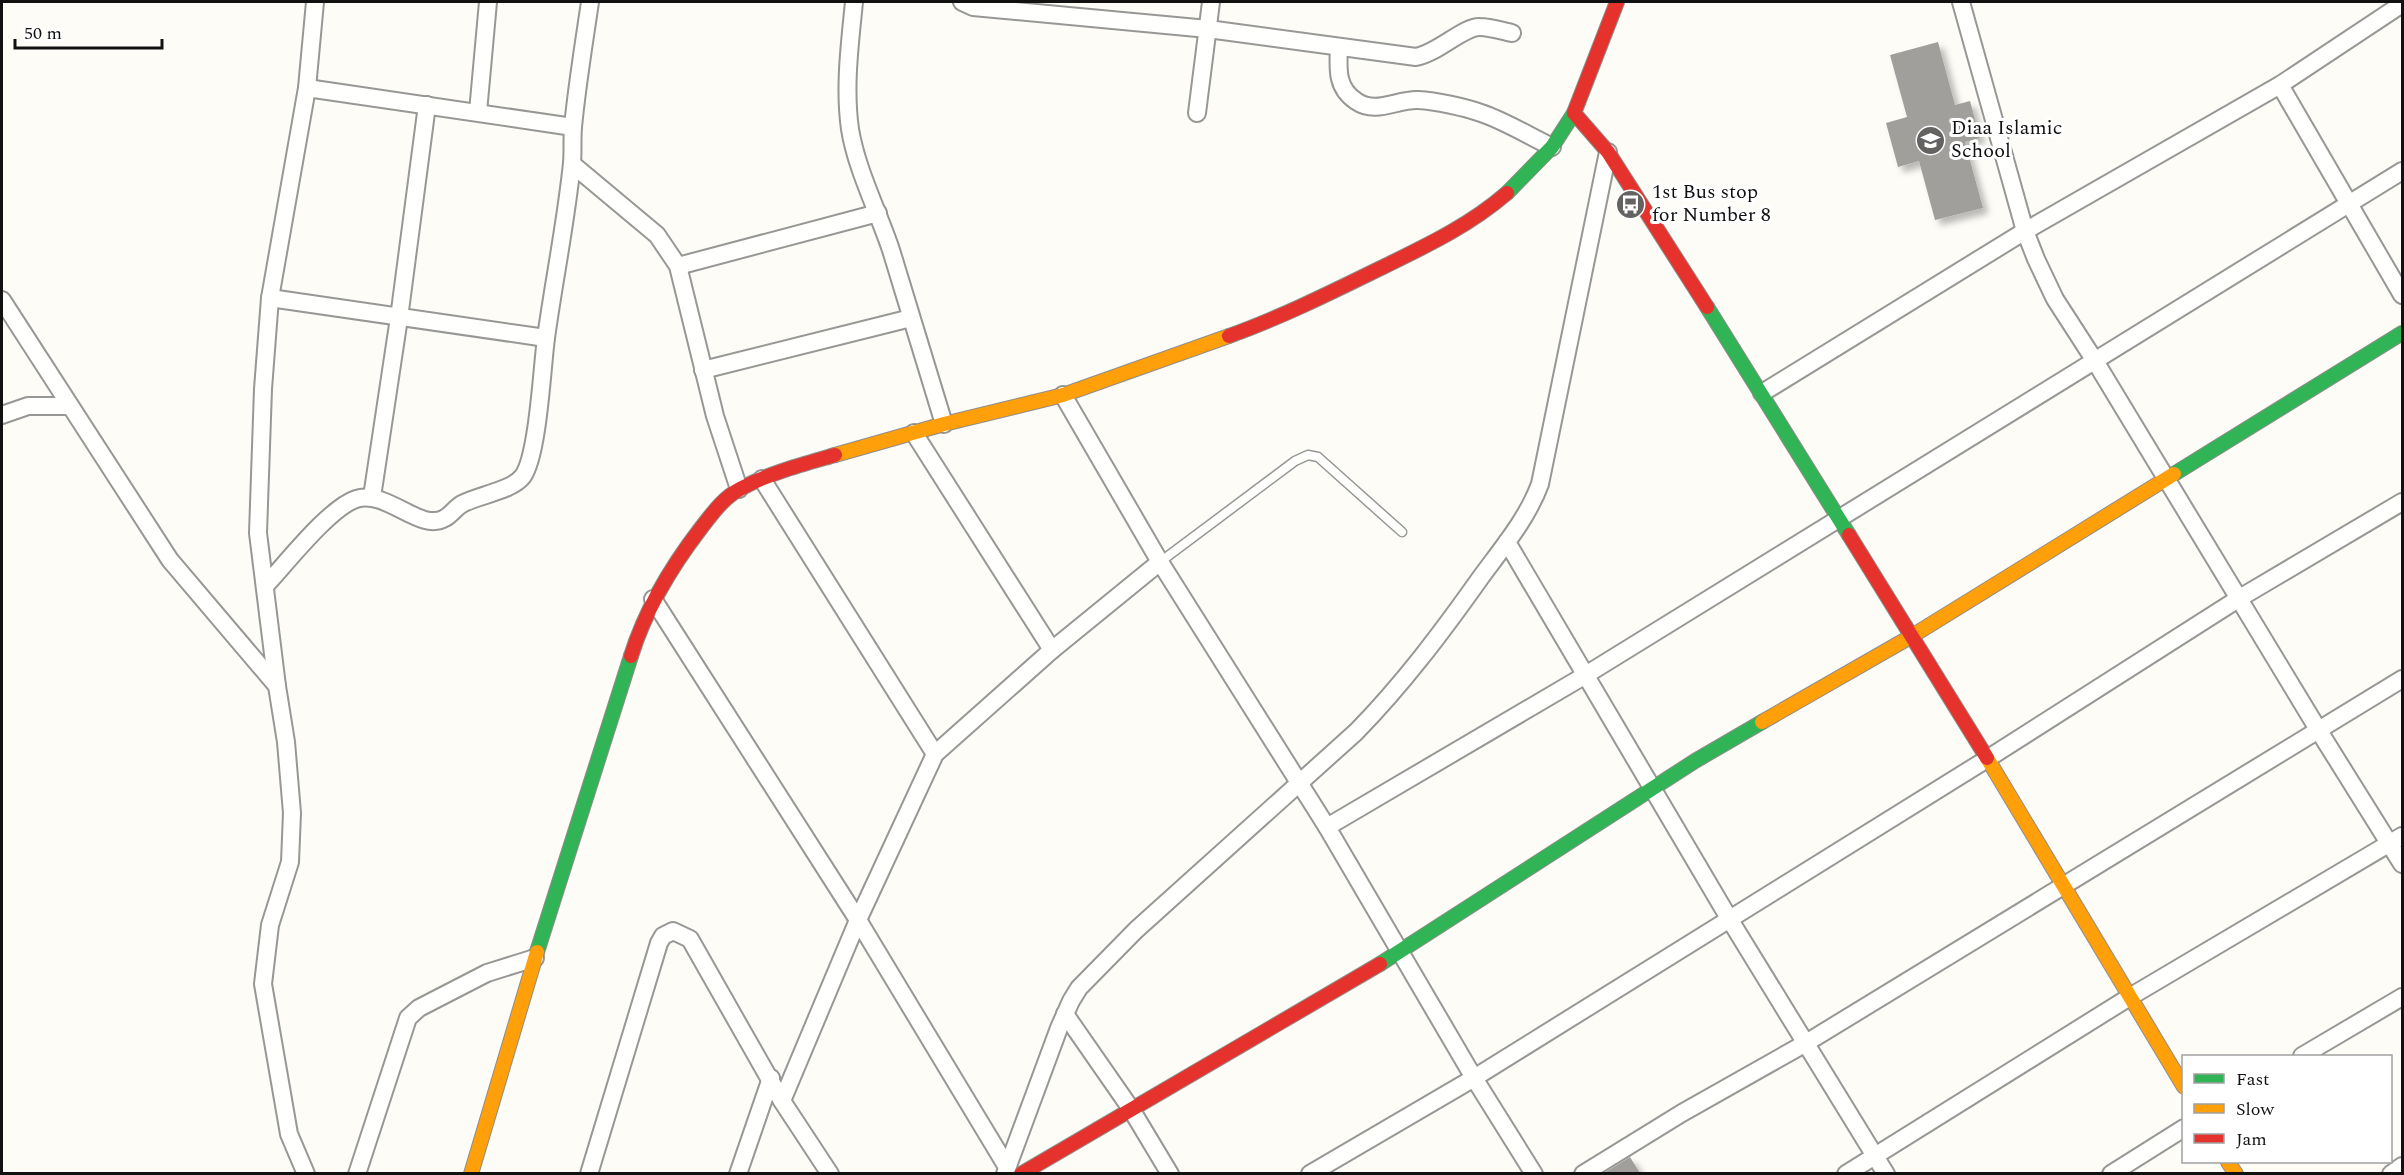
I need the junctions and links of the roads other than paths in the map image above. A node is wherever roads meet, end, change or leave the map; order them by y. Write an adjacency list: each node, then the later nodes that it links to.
1 (315, 2): 14 (street)
2 (488, 2): 16 (street)
3 (590, 2): 19 (street)
4 (854, 2): 25 (street)
5 (962, 2): 10 (street)
6 (1211, 2): 10 (street)
7 (1617, 2): 18 (street)
8 (1961, 2): 26 (street)
9 (2403, 4): 13 (street)
10 (1208, 29): 12 (street); 17 (street)
11 (1512, 33): 12 (street)
12 (1339, 47): 20 (street)
13 (2280, 85): 24 (street); 26 (street)
14 (308, 88): 15 (street); 29 (street)
15 (427, 105): 16 (street); 31 (street)
16 (478, 112): 19 (street)
17 (1197, 113)
18 (1574, 113): 20 (street); 21 (street)
19 (573, 127): 22 (street)
20 (1552, 147): 38 (street)
21 (1608, 152): 37 (street); 50 (street)
22 (572, 164): 27 (street); 34 (street)
23 (2403, 171): 24 (street)
24 (2348, 203): 28 (street); 35 (street)
25 (878, 213): 27 (street); 32 (street)
26 (2025, 231): 35 (street); 37 (street)
27 (678, 266): 36 (street)
28 (2403, 295)
29 (270, 298): 31 (street); 52 (street)
30 (3, 305): 39 (street)
31 (399, 318): 34 (street); 46 (street)
32 (911, 318): 36 (street); 41 (street)
33 (2403, 333): 44 (street)
34 (546, 338): 46 (street)
35 (2095, 361): 44 (street); 48 (street)
36 (704, 370): 45 (street)
37 (1762, 393): 48 (street)
38 (1063, 395): 41 (street); 51 (street)
39 (68, 405): 40 (street); 59 (street)
40 (2, 415)
41 (944, 424): 42 (street)
42 (914, 433): 43 (street); 56 (street)
43 (762, 479): 45 (street); 61 (street)
44 (2166, 479): 54 (street); 55 (street)
45 (739, 489): 53 (street)
46 (372, 497): 52 (street)
47 (2403, 502): 54 (street)
48 (1838, 519): 55 (street); 57 (street)
49 (1402, 532): 51 (lane)
50 (1507, 542): 57 (street); 63 (street)
51 (1160, 562): 56 (street); 63 (street)
52 (265, 586): 59 (street)
53 (653, 599): 69 (street); 72 (street)
54 (2238, 599): 60 (street); 62 (street)
55 (1912, 636): 62 (street); 64 (street)
56 (1052, 650): 61 (street)
57 (1584, 676): 64 (street); 65 (street)
58 (2403, 678): 60 (street)
59 (277, 686): 87 (street)
60 (2319, 731): 66 (street); 68 (street)
61 (935, 754): 69 (street)
62 (1987, 759): 68 (street); 70 (street)
63 (1299, 782): 65 (street); 75 (street)
64 (1652, 788): 70 (street); 71 (street)
65 (1327, 827): 71 (street)
66 (2397, 840): 67 (street); 74 (street)
67 (2403, 864)
68 (2064, 887): 74 (street); 76 (street)
69 (858, 920): 81 (street); 86 (street)
70 (1730, 920): 76 (street); 79 (street)
71 (1401, 952): 79 (street); 82 (street)
72 (535, 958): 88 (street); 89 (street)
73 (2403, 997): 77 (street)
74 (2128, 998): 80 (street); 84 (street)
75 (1065, 1014): 82 (street); 86 (street)
76 (1806, 1043): 84 (street); 96 (street)
77 (2304, 1055)
78 (771, 1078): 81 (street); 90 (street); 91 (street)
79 (1474, 1078): 94 (street); 95 (street)
80 (2182, 1084)
81 (782, 1101): 92 (street)
82 (1131, 1109): 86 (street); 93 (street)
83 (2182, 1129): 99 (street)
84 (1876, 1156): 97 (street); 98 (street)
85 (2403, 1166): 100 (street)
86 (1011, 1171)
87 (306, 1173)
88 (357, 1173)
89 (472, 1173)
90 (589, 1173)
91 (738, 1173)
92 (830, 1173)
93 (1170, 1173)
94 (1310, 1173)
95 (1534, 1173)
96 (1583, 1173)
97 (1846, 1173)
98 (1886, 1173)
99 (2111, 1173)
100 (2391, 1173)

